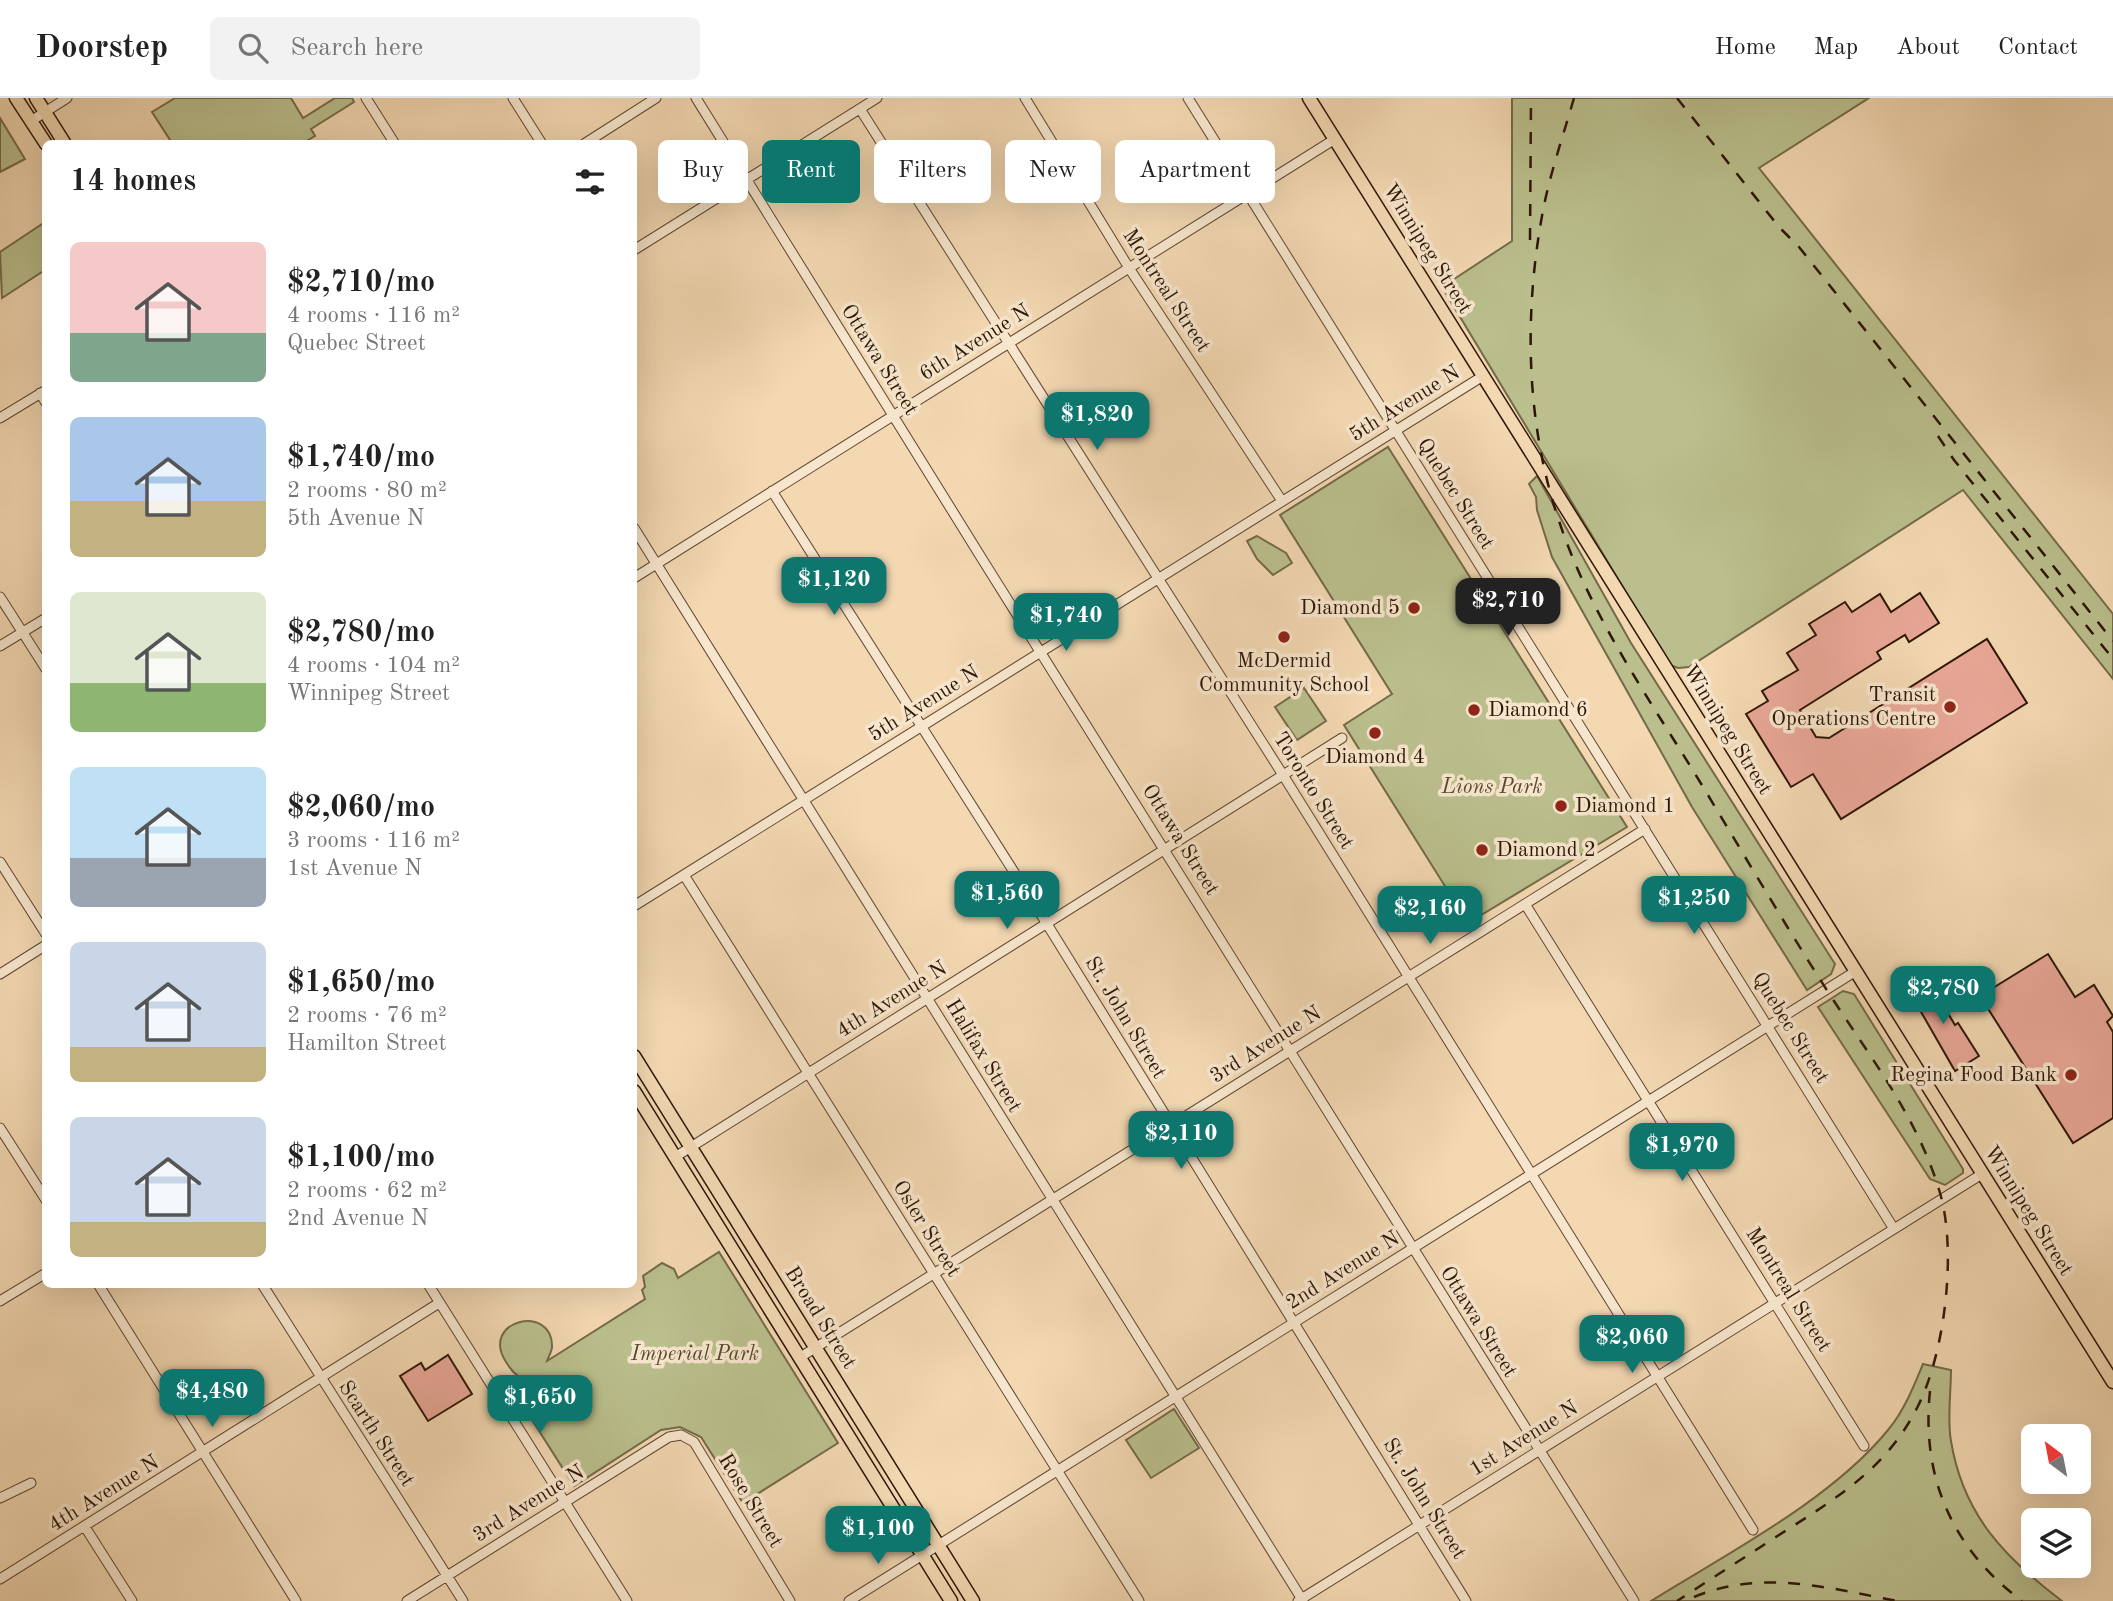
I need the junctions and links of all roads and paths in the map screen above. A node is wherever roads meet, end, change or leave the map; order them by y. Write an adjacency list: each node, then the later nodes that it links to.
1 (16, 98): 14 (main road)
2 (36, 98): 13 (main road)
3 (67, 98): 13 (street)
4 (366, 98): 18 (street)
5 (513, 98): 19 (street)
6 (656, 98): 20 (street)
7 (696, 98): 21 (street, Ottawa Street)
8 (877, 98): 12 (street)
9 (1025, 98): 30 (street, Montreal Street)
10 (1188, 98): 22 (street, Quebec Street)
11 (1309, 98): 15 (main road, Winnipeg Street)
12 (860, 108): 24 (street); 31 (street, Toronto Street)
13 (45, 112): 14 (street); 17 (main road)
14 (31, 121): 16 (main road)
15 (1335, 139): 23 (street, 6th Avenue N); 32 (main road, Winnipeg Street)
16 (43, 140)
17 (62, 140)
18 (392, 140)
19 (539, 140)
20 (590, 140)
21 (722, 140)
22 (1215, 140)
23 (1275, 176)
24 (748, 179)
25 (748, 183): 34 (street, Ottawa Street)
26 (709, 203): 29 (street)
27 (1232, 203): 30 (street, 6th Avenue N)
28 (1254, 203): 36 (street, Quebec Street)
29 (637, 248)
30 (1129, 268): 31 (street, 6th Avenue N); 38 (street, Montreal Street)
31 (1010, 342): 34 (street, 6th Avenue N); 42 (street, Toronto Street)
32 (1483, 376): 36 (street, 5th Avenue N); 62 (main road, Winnipeg Street)
33 (42, 393): 35 (street)
34 (893, 415): 37 (street, 6th Avenue N); 47 (street, Ottawa Street)
35 (0, 418)
36 (1395, 431): 38 (street, 5th Avenue N); 53 (street, Quebec Street)
37 (772, 491): 40 (street, 6th Avenue N); 49 (street, St. John Street)
38 (1282, 501): 42 (street, 5th Avenue N)
39 (637, 533): 40 (street, Halifax Street)
40 (656, 564): 41 (street, 6th Avenue N); 52 (street, Halifax Street)
41 (637, 576)
42 (1158, 578): 47 (street, 5th Avenue N); 51 (street, Toronto Street)
43 (0, 597): 45 (street)
44 (42, 620): 45 (street)
45 (22, 632): 46 (street); 48 (street)
46 (0, 646)
47 (1041, 651): 49 (street, 5th Avenue N); 54 (street, Ottawa Street)
48 (42, 663)
49 (920, 727): 52 (street, 5th Avenue N); 59 (street, St. John Street)
50 (1342, 738): 51 (street, 4th Avenue N)
51 (1283, 775): 54 (street, 4th Avenue N); 64 (street, Toronto Street)
52 (802, 801): 56 (street, 5th Avenue N); 65 (street, Halifax Street)
53 (1645, 829): 58 (street, 3rd Avenue N); 66 (street, Quebec Street)
54 (1165, 849): 59 (street, 4th Avenue N); 67 (street, Ottawa Street)
55 (0, 862): 60 (street)
56 (684, 874): 57 (street, 5th Avenue N); 69 (street, Osler Street)
57 (637, 904)
58 (1525, 904): 64 (street, 3rd Avenue N); 71 (street, Montreal Street)
59 (1046, 923): 65 (street, 4th Avenue N); 72 (street, St. John Street)
60 (42, 928)
61 (42, 948): 63 (street)
62 (1856, 971): 66 (street, 2nd Avenue N); 76 (main road, Winnipeg Street)
63 (0, 974)
64 (1408, 977): 67 (street, 3rd Avenue N); 77 (street, Toronto Street)
65 (927, 998): 69 (street, 4th Avenue N); 79 (street, Halifax Street)
66 (1769, 1027): 71 (street, 2nd Avenue N); 80 (street, Quebec Street)
67 (1288, 1052): 72 (street, 3rd Avenue N); 81 (street, Ottawa Street)
68 (637, 1061): 74 (main road, Broad Street)
69 (809, 1073): 74 (street, 4th Avenue N); 82 (street, Osler Street)
70 (637, 1096): 75 (main road, Broad Street)
71 (1649, 1101): 77 (street, 2nd Avenue N); 89 (street, Montreal Street)
72 (1170, 1126): 79 (street, 3rd Avenue N); 90 (street, St. John Street)
73 (0, 1128): 78 (street)
74 (690, 1147): 75 (street, 4th Avenue N); 91 (main road, Broad Street)
75 (675, 1157): 92 (main road, Broad Street)
76 (1982, 1174): 80 (street, 1st Avenue N); 95 (main road, Winnipeg Street)
77 (1530, 1175): 81 (street, 2nd Avenue N); 93 (street, Toronto Street)
78 (42, 1194)
79 (1051, 1201): 82 (street, 3rd Avenue N); 96 (street, Halifax Street)
80 (1894, 1229): 89 (street, 1st Avenue N)
81 (1411, 1249): 90 (street, 2nd Avenue N); 99 (street, Ottawa Street)
82 (934, 1274): 91 (street, 3rd Avenue N); 101 (street, Osler Street)
83 (42, 1275): 87 (street)
84 (100, 1288): 100 (street)
85 (264, 1288): 94 (street, Scarth Street)
86 (430, 1288): 88 (street)
87 (0, 1301)
88 (439, 1303): 94 (street, 4th Avenue N); 104 (street)
89 (1775, 1303): 93 (street, 1st Avenue N); 98 (street, Montreal Street)
90 (1295, 1322): 96 (street, 2nd Avenue N); 105 (street, St. John Street)
91 (816, 1348): 92 (street, 3rd Avenue N); 108 (main road, Broad Street)
92 (799, 1358): 109 (main road, Broad Street)
93 (1658, 1376): 99 (street, 1st Avenue N); 107 (street, Toronto Street)
94 (320, 1379): 100 (street, 4th Avenue N); 110 (street, Scarth Street)
95 (2113, 1382)
96 (1175, 1396): 101 (street, 2nd Avenue N); 112 (street, Halifax Street)
97 (669, 1437): 104 (street, 3rd Avenue N); 118 (street, Rose Street)
98 (1864, 1446)
99 (1539, 1450): 105 (street, 1st Avenue N); 124 (street, Ottawa Street)
100 (203, 1452): 106 (street, 4th Avenue N); 114 (street)
101 (1057, 1470): 108 (street, 2nd Avenue N); 122 (street, Osler Street)
102 (31, 1483): 103 (street)
103 (0, 1498)
104 (565, 1502): 110 (street, 3rd Avenue N); 117 (street)
105 (1419, 1526): 112 (street, 1st Avenue N); 123 (street, St. John Street)
106 (85, 1527): 111 (street, 4th Avenue N); 113 (street)
107 (1753, 1530)
108 (938, 1546): 109 (street, 2nd Avenue N); 121 (main road, Broad Street)
109 (922, 1556): 119 (street, 2nd Avenue N); 120 (main road, Broad Street)
110 (447, 1576): 115 (street, 3rd Avenue N); 116 (street, Scarth Street)
111 (0, 1580)
112 (1301, 1600)
113 (132, 1601)
114 (296, 1601)
115 (407, 1601)
116 (463, 1601)
117 (627, 1601)
118 (790, 1601)
119 (849, 1601)
120 (951, 1601)
121 (973, 1601)
122 (1139, 1601)
123 (1466, 1601)
124 (1634, 1601)

